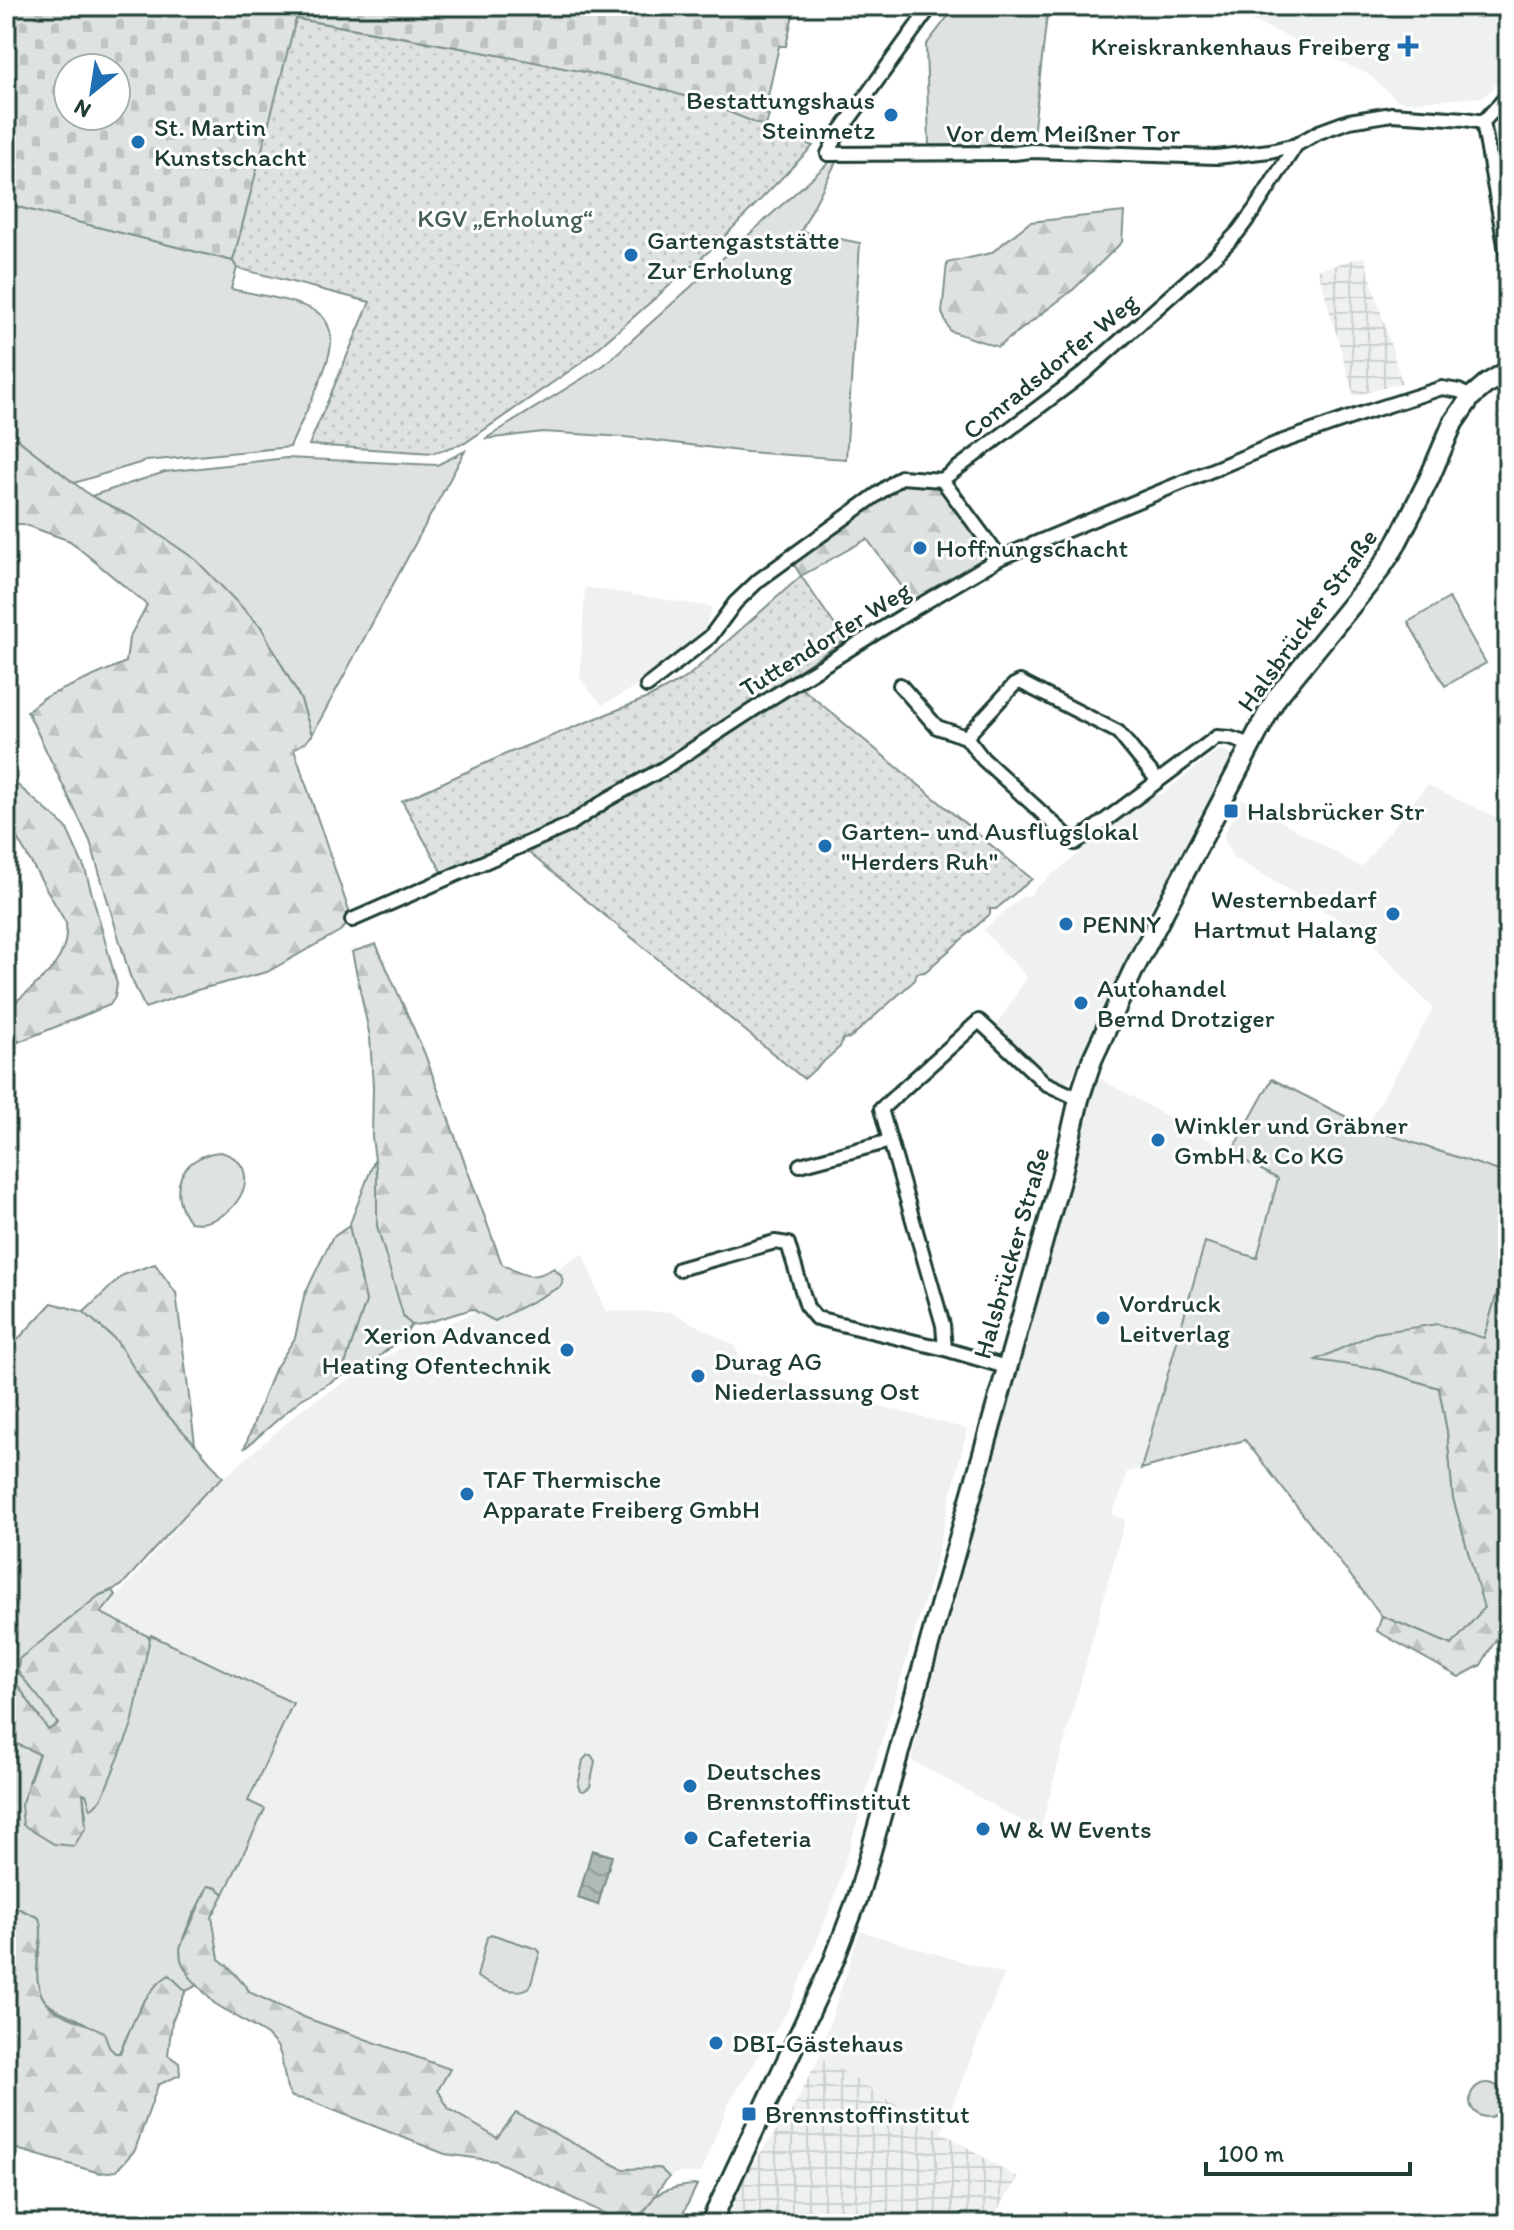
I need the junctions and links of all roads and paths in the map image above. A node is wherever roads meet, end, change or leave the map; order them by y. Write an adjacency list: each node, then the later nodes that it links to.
1 (931, 6): 4 (street, Vor dem Meißner Tor)
2 (1508, 95): 3 (street)
3 (1483, 122): 4 (street); 5 (street)
4 (1296, 145): 8 (street, Conradsdorfer Weg)
5 (1508, 262)
6 (1508, 371): 7 (main road, Halsbrücker Straße)
7 (1471, 397): 9 (street, Tuttendorfer Weg); 13 (main road, Halsbrücker Straße)
8 (942, 480): 9 (street); 11 (street)
9 (1000, 558): 15 (street, Tuttendorfer Weg)
10 (900, 685): 12 (street)
11 (647, 686)
12 (966, 737): 14 (street); 14 (street)
13 (1251, 745): 14 (street); 16 (main road, Halsbrücker Straße)
14 (1158, 781)
15 (352, 920)
16 (1079, 1099): 17 (street); 21 (main road, Halsbrücker Straße)
17 (890, 1141): 18 (street); 20 (street)
18 (800, 1165)
19 (679, 1269): 20 (street)
20 (945, 1349): 21 (street)
21 (1006, 1367): 22 (main road, Halsbrücker Straße)
22 (710, 2224)

